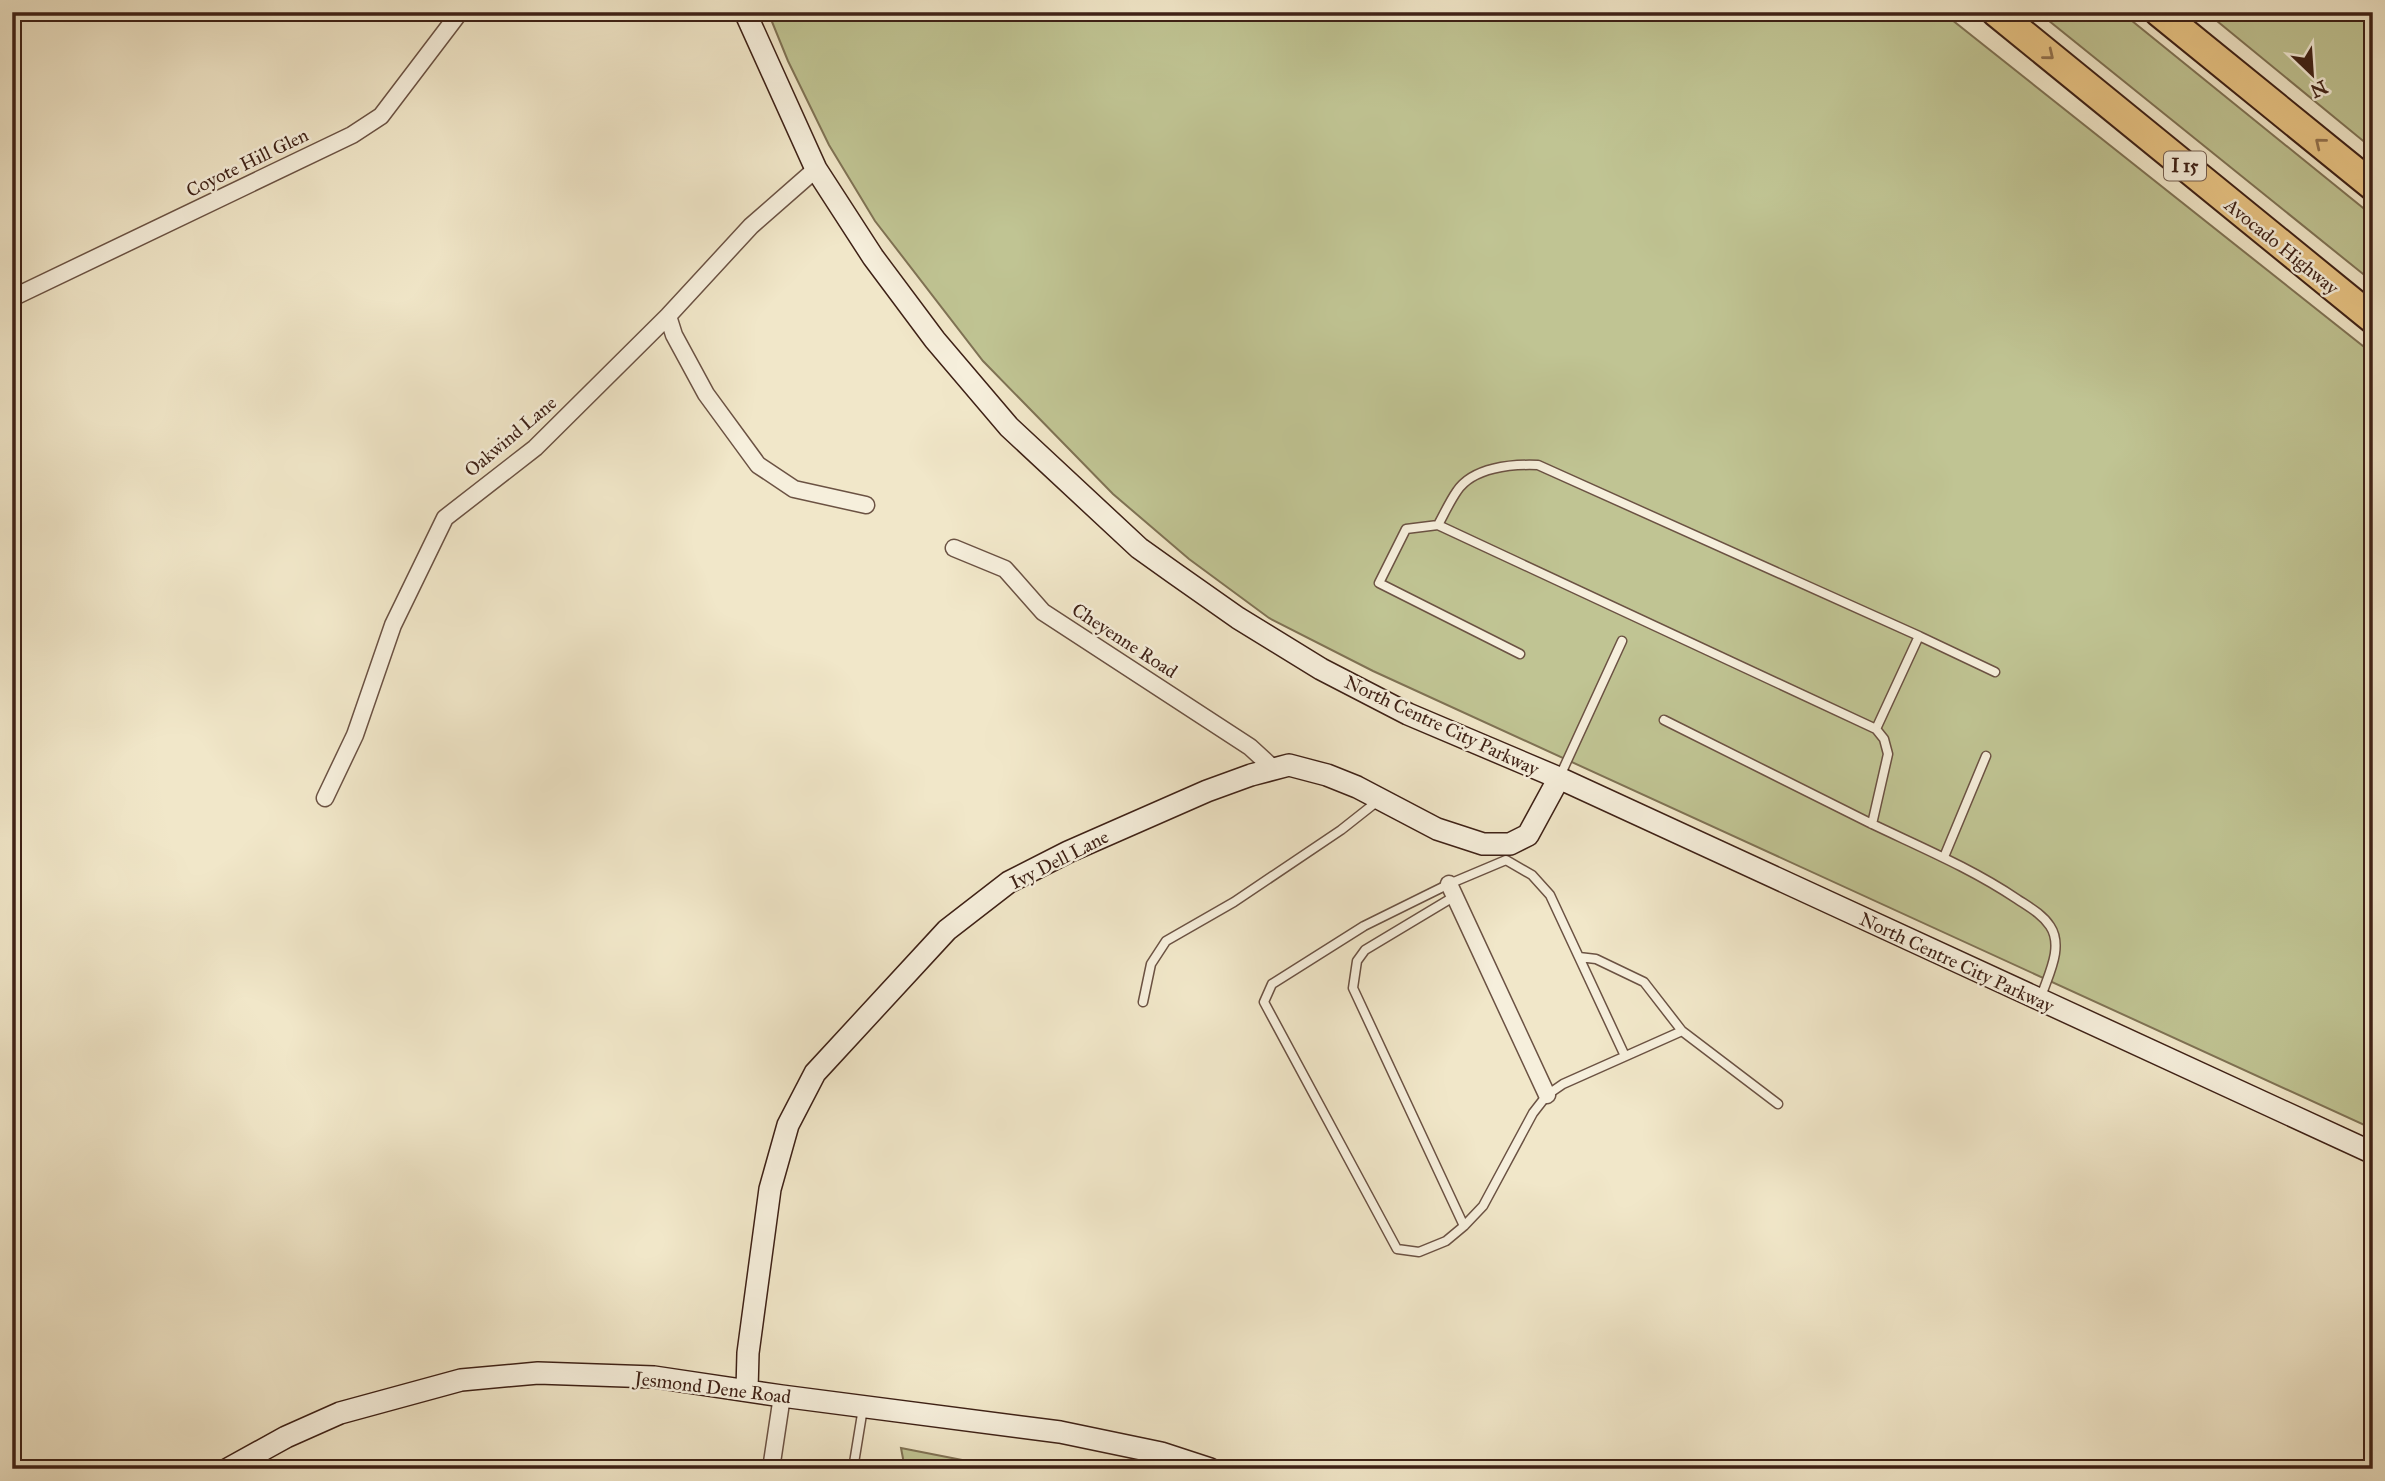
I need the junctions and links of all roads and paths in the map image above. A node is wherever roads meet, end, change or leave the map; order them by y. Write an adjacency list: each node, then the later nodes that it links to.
1 (460, 12): 7 (street, Coyote Hill Glen)
2 (745, 12): 5 (street, North Centre City Parkway)
3 (1996, 12): 9 (highway, Avocado Highway / I 15, one-way to 9)
4 (2159, 12): 6 (highway, one-way to 4)
5 (816, 169): 8 (street, Oakwind Lane); 21 (street, North Centre City Parkway)
6 (2373, 186)
7 (12, 298)
8 (668, 316): 10 (street); 22 (street, Oakwind Lane)
9 (2373, 319)
10 (866, 505)
11 (1438, 525): 13 (lane); 15 (lane); 18 (lane)
12 (954, 548): 20 (street, Cheyenne Road)
13 (1919, 636): 16 (lane); 18 (lane)
14 (1622, 641): 21 (lane)
15 (1520, 654)
16 (1995, 672)
17 (1664, 720): 24 (lane)
18 (1876, 729): 24 (lane)
19 (1986, 756): 26 (lane)
20 (1274, 769): 23 (street, Ivy Dell Lane); 37 (street, Ivy Dell Lane)
21 (1559, 778): 25 (street); 29 (street, North Centre City Parkway)
22 (325, 798)
23 (1379, 800): 25 (street, Ivy Dell Lane); 30 (lane)
24 (1872, 824): 26 (lane)
25 (1508, 852): 27 (lane); 28 (lane)
26 (1944, 857): 29 (lane)
27 (1452, 890): 33 (street); 36 (lane); 36 (lane)
28 (1579, 957): 31 (lane); 32 (lane)
29 (2040, 999): 35 (street, North Centre City Parkway)
30 (1143, 1002)
31 (1682, 1031): 32 (lane); 34 (lane)
32 (1625, 1056): 33 (lane)
33 (1547, 1095): 36 (lane)
34 (1778, 1104)
35 (2373, 1153)
36 (1464, 1226)
37 (747, 1390): 38 (street, Jesmond Dene Road); 40 (street, Jesmond Dene Road)
38 (782, 1396): 39 (street, Jesmond Dene Road); 41 (street)
39 (863, 1405): 42 (lane); 43 (street, Jesmond Dene Road)
40 (228, 1469)
41 (771, 1469)
42 (853, 1469)
43 (1210, 1469)

